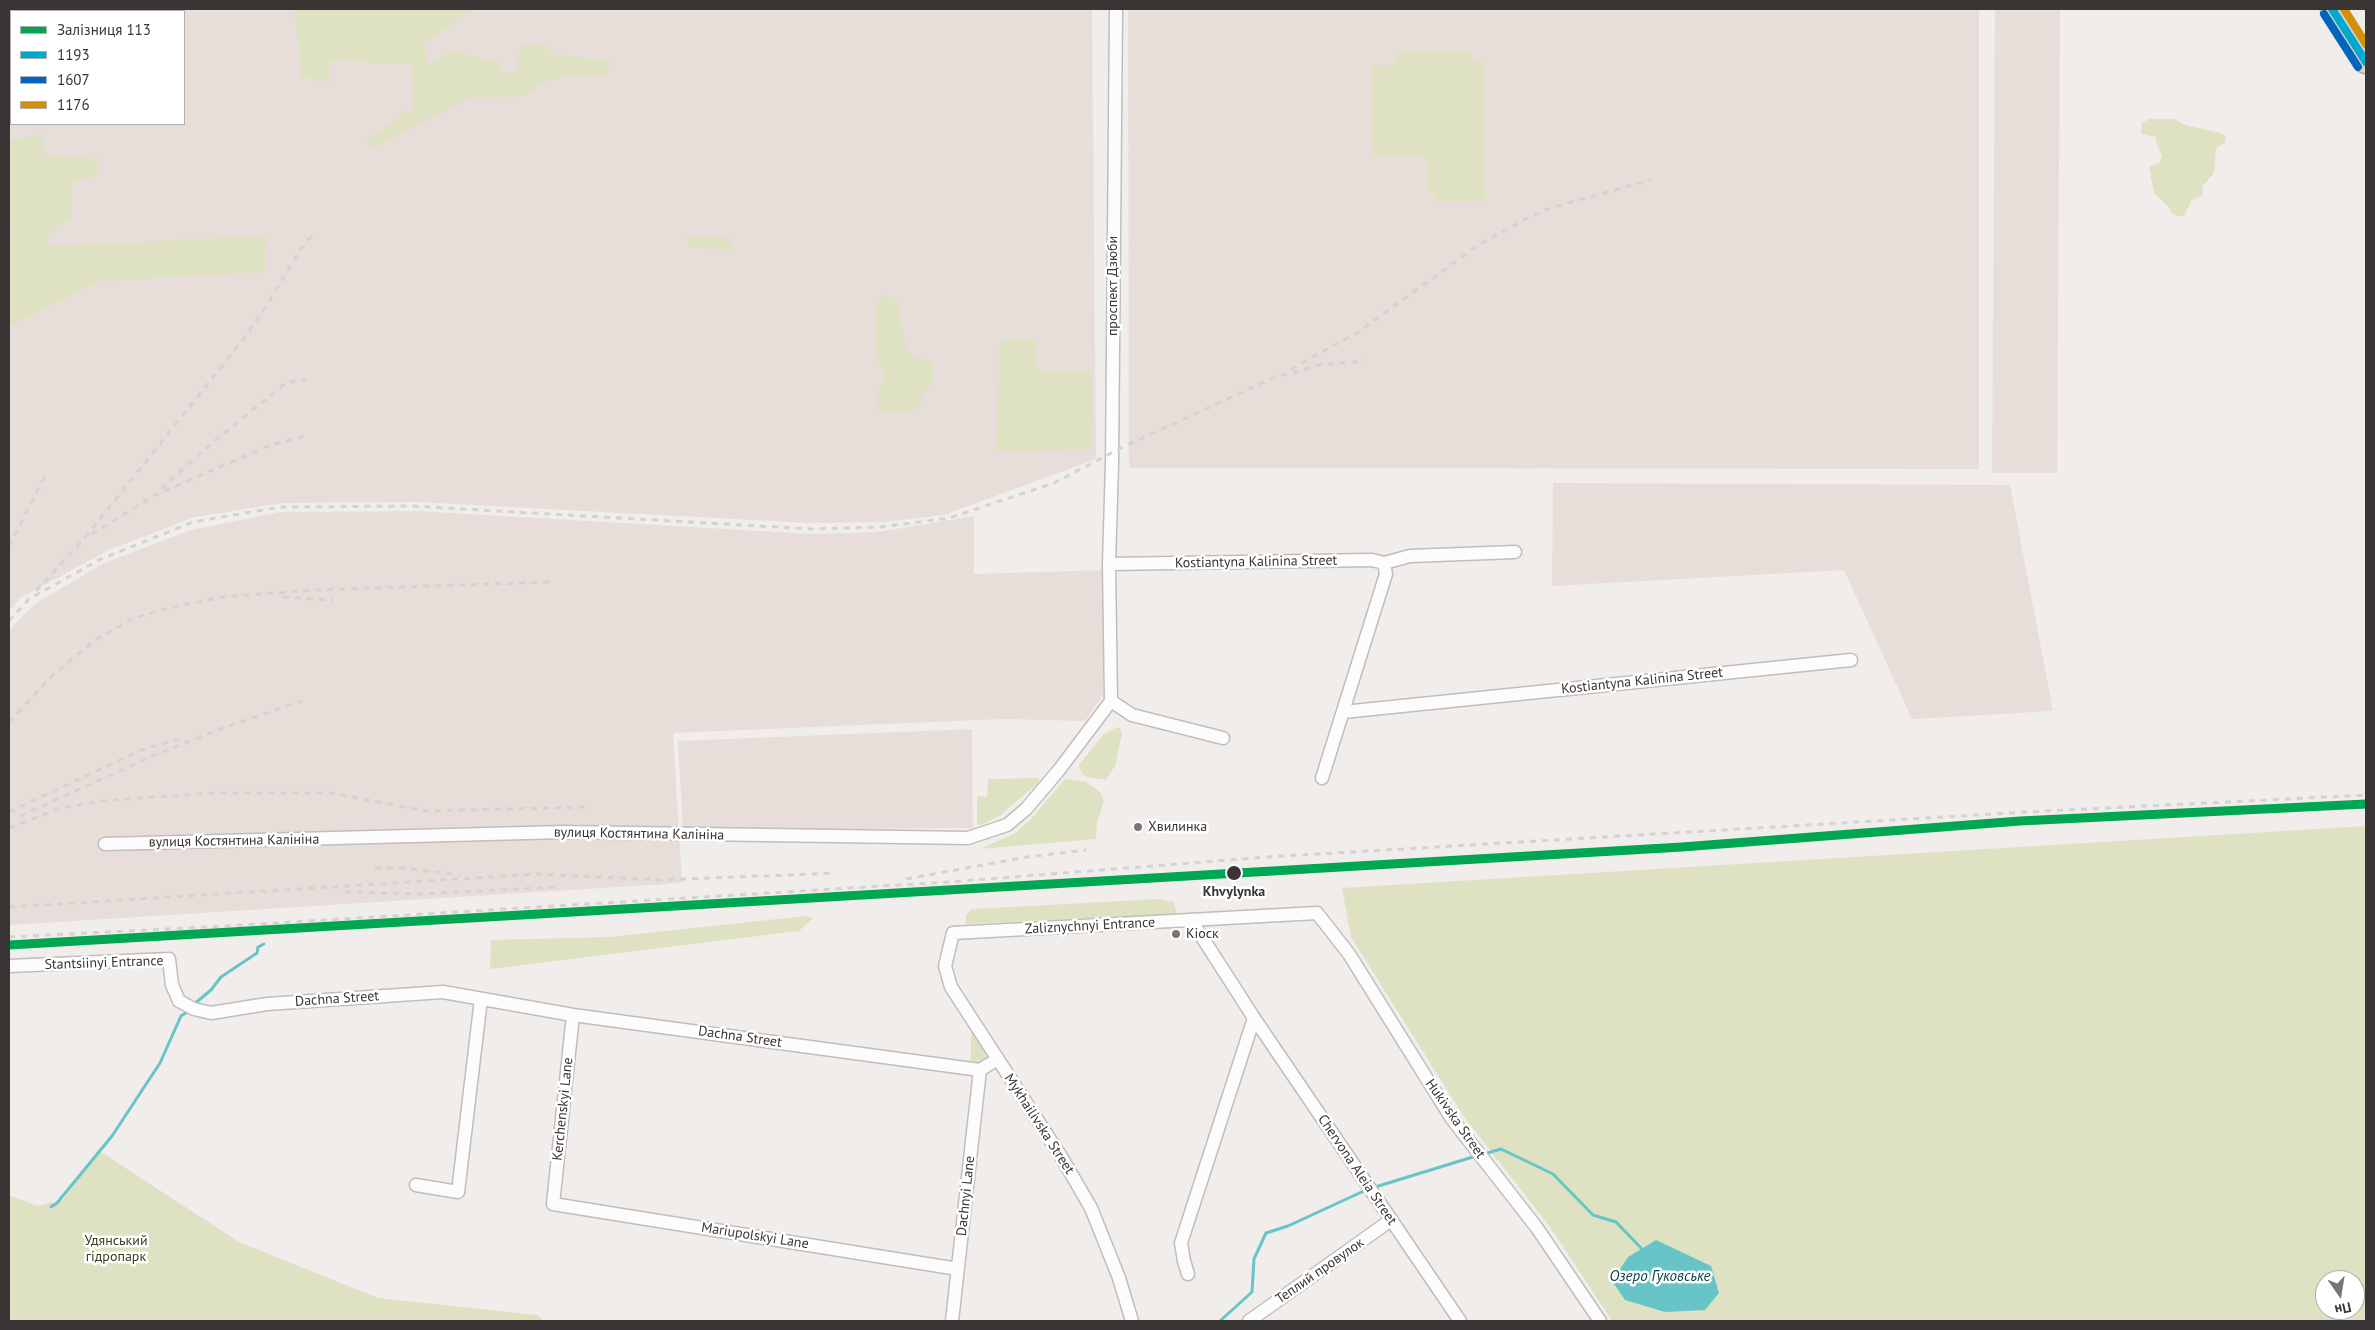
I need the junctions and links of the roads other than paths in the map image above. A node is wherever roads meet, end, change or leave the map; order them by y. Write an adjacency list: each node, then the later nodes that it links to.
1 (1116, 9): 6 (street, проспект Дзюби)
2 (2332, 9): 3 (highway)
3 (2363, 61)
4 (1515, 552): 5 (street)
5 (1384, 563): 6 (street, Kostiantyna Kalinina Street); 9 (street)
6 (1109, 564): 8 (street)
7 (1851, 660): 9 (street, Kostiantyna Kalinina Street)
8 (1111, 701): 10 (street); 12 (street, вулиця Костянтина Калініна)
9 (1343, 712): 11 (street)
10 (1223, 738)
11 (1322, 778)
12 (105, 844)
13 (1317, 913): 14 (street, Zaliznychnyi Entrance); 32 (street, Hukivska Street)
14 (1191, 920): 15 (street, Zaliznychnyi Entrance); 20 (street, Chervona Aleia Street)
15 (953, 933): 21 (street, Mykhailivska Street)
16 (9, 966): 18 (street, Stantsiinyi Entrance)
17 (480, 999): 18 (street, Dachna Street); 19 (street, Dachna Street); 23 (street)
18 (189, 1007)
19 (573, 1015): 22 (street, Dachna Street); 24 (street, Kerchenskyi Lane)
20 (1254, 1018): 25 (street, Chervona Aleia Street); 27 (street)
21 (996, 1060): 22 (street); 29 (street, Mykhailivska Street)
22 (980, 1070): 26 (street, Dachnyi Lane)
23 (416, 1185)
24 (553, 1204): 26 (street, Mariupolskyi Lane)
25 (1390, 1220): 30 (street, Теплий провулок); 31 (street, Chervona Aleia Street)
26 (958, 1269): 28 (street, Dachnyi Lane)
27 (1188, 1274)
28 (952, 1321)
29 (1132, 1321)
30 (1249, 1321)
31 (1460, 1321)
32 (1600, 1321)

